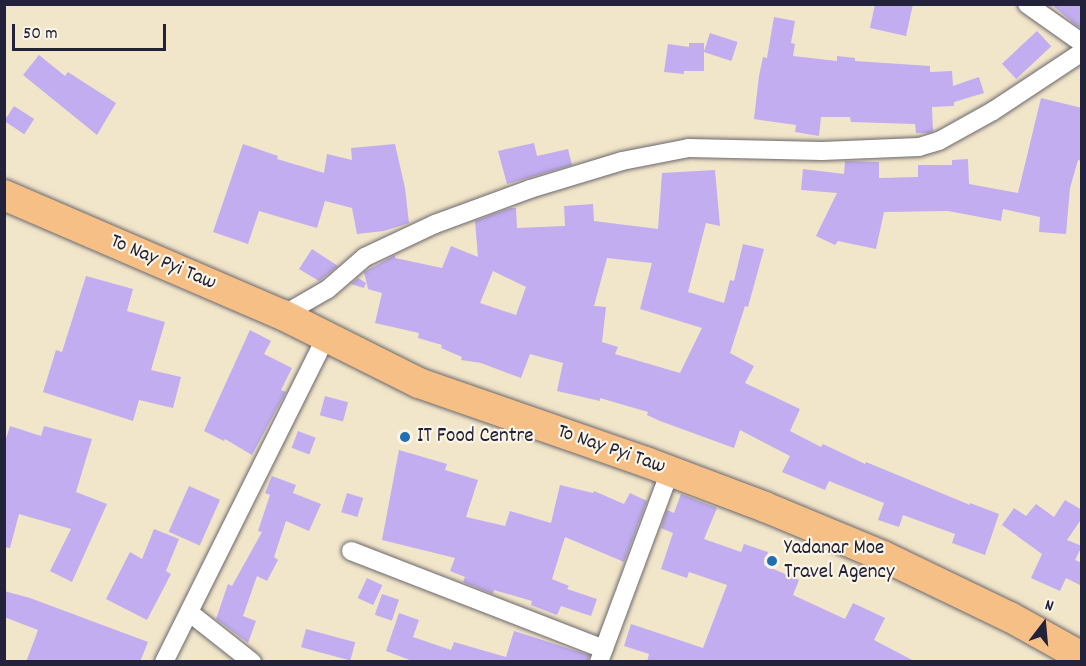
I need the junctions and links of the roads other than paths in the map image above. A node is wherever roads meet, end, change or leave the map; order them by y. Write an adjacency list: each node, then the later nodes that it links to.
1 (1027, 4): 2 (street)
2 (1082, 43)
3 (1082, 52): 5 (street)
4 (4, 195): 5 (main road, To Nay Pyi Taw)
5 (283, 315): 6 (main road, To Nay Pyi Taw)
6 (326, 337): 7 (main road, To Nay Pyi Taw); 9 (street)
7 (670, 471): 10 (street); 11 (main road, To Nay Pyi Taw)
8 (351, 551): 10 (street)
9 (190, 613): 12 (street); 13 (street)
10 (602, 655)
11 (1082, 657)
12 (164, 662)
13 (252, 662)

